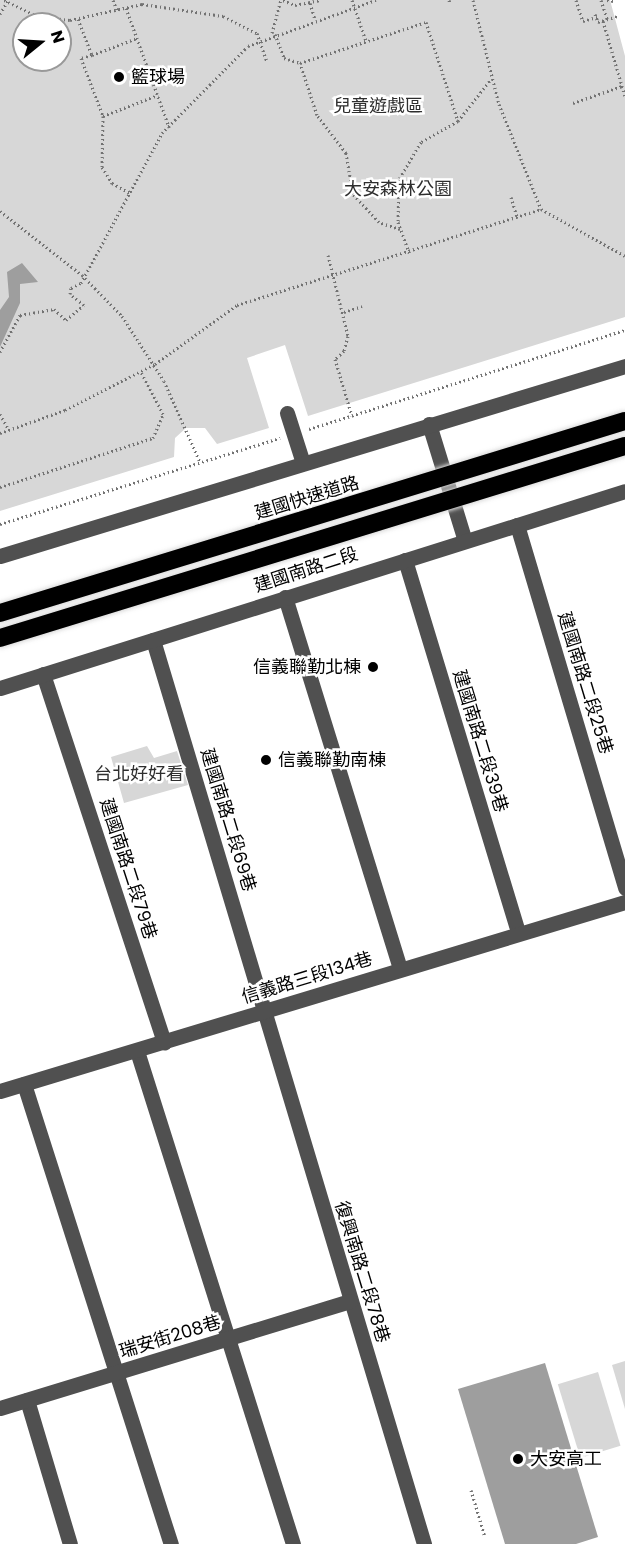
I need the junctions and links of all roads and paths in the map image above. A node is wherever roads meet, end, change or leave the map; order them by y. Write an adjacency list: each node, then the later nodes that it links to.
1 (113, 0): 15 (path)
2 (282, 0): 12 (path); 21 (path)
3 (321, 0): 12 (path)
4 (352, 0): 13 (path)
5 (375, 0): 13 (path)
6 (473, 0): 28 (path)
7 (576, 0): 20 (path)
8 (601, 0): 20 (path)
9 (607, 0): 11 (path)
10 (6, 1): 16 (path); 18 (path)
11 (614, 1)
12 (310, 3): 19 (path)
13 (354, 6): 19 (path); 24 (path)
14 (126, 8): 15 (path); 22 (path); 23 (path)
15 (117, 10): 18 (path)
16 (0, 14)
17 (618, 16): 20 (path)
18 (78, 19): 25 (path)
19 (315, 19): 21 (path)
20 (605, 20): 29 (path)
21 (273, 33): 23 (path); 27 (path)
22 (137, 38): 25 (path); 30 (path)
23 (259, 39): 26 (path); 35 (path)
24 (366, 42): 27 (path); 34 (path)
25 (92, 55): 33 (path)
26 (267, 62)
27 (300, 63): 41 (path)
28 (491, 79): 34 (path); 38 (path)
29 (622, 86): 31 (path); 32 (path)
30 (158, 95): 33 (path); 35 (path)
31 (625, 96)
32 (573, 103)
33 (103, 116): 36 (path)
34 (458, 121): 41 (path)
35 (169, 127): 36 (path)
36 (130, 193): 45 (path)
37 (511, 197): 40 (path)
38 (541, 209): 40 (path); 44 (path)
39 (0, 211): 45 (path)
40 (517, 217): 42 (path)
41 (400, 229): 42 (path)
42 (409, 252): 46 (path)
43 (328, 255): 46 (path)
44 (625, 256)
45 (84, 277): 50 (path); 51 (path)
46 (334, 277): 48 (path); 51 (path)
47 (362, 306): 48 (path)
48 (344, 312): 56 (path)
49 (625, 330): 56 (path)
50 (0, 352)
51 (155, 364): 53 (path); 64 (path)
52 (625, 366): 58 (street)
53 (141, 371): 59 (path); 66 (path)
54 (287, 413): 65 (street)
55 (0, 414): 59 (path)
56 (352, 416): 60 (path)
57 (625, 421): 74 (highway, 建國快速道路, bridge)
58 (429, 424): 65 (street); 70 (street)
59 (9, 430): 61 (path)
60 (298, 432)
61 (0, 433)
62 (287, 436): 64 (path)
63 (625, 446): 75 (highway, bridge)
64 (200, 462): 68 (path)
65 (303, 464): 71 (street)
66 (0, 487)
67 (625, 491): 69 (street, 建國南路二段)
68 (0, 524)
69 (517, 525): 70 (street, 建國南路二段); 79 (street, 建國南路二段25巷)
70 (465, 541): 72 (street, 建國南路二段)
71 (0, 556)
72 (405, 560): 73 (street, 建國南路二段); 81 (street, 建國南路二段39巷)
73 (285, 597): 76 (street, 建國南路二段); 82 (street)
74 (0, 613)
75 (0, 638)
76 (153, 640): 77 (street, 建國南路二段); 83 (street, 建國南路二段69巷)
77 (43, 674): 78 (street, 建國南路二段); 84 (street, 建國南路二段79巷)
78 (0, 688)
79 (625, 888)
80 (625, 902): 81 (street, 信義路三段134巷)
81 (518, 933): 82 (street, 信義路三段134巷)
82 (400, 969): 83 (street, 信義路三段134巷)
83 (264, 1011): 84 (street, 信義路三段134巷); 88 (street, 復興南路二段78巷)
84 (164, 1043): 85 (street, 信義路三段134巷)
85 (136, 1051): 86 (street, 信義路三段134巷); 89 (street)
86 (24, 1084): 87 (street, 信義路三段134巷); 90 (street)
87 (0, 1091)
88 (350, 1301): 89 (street, 瑞安街208巷); 98 (street, 復興南路二段78巷)
89 (230, 1339): 90 (street, 瑞安街208巷); 97 (street)
90 (116, 1373): 91 (street, 瑞安街208巷); 96 (street)
91 (27, 1400): 92 (street, 瑞安街208巷); 95 (street)
92 (0, 1408)
93 (471, 1490): 94 (path)
94 (485, 1538)
95 (70, 1544)
96 (171, 1544)
97 (293, 1544)
98 (424, 1544)

